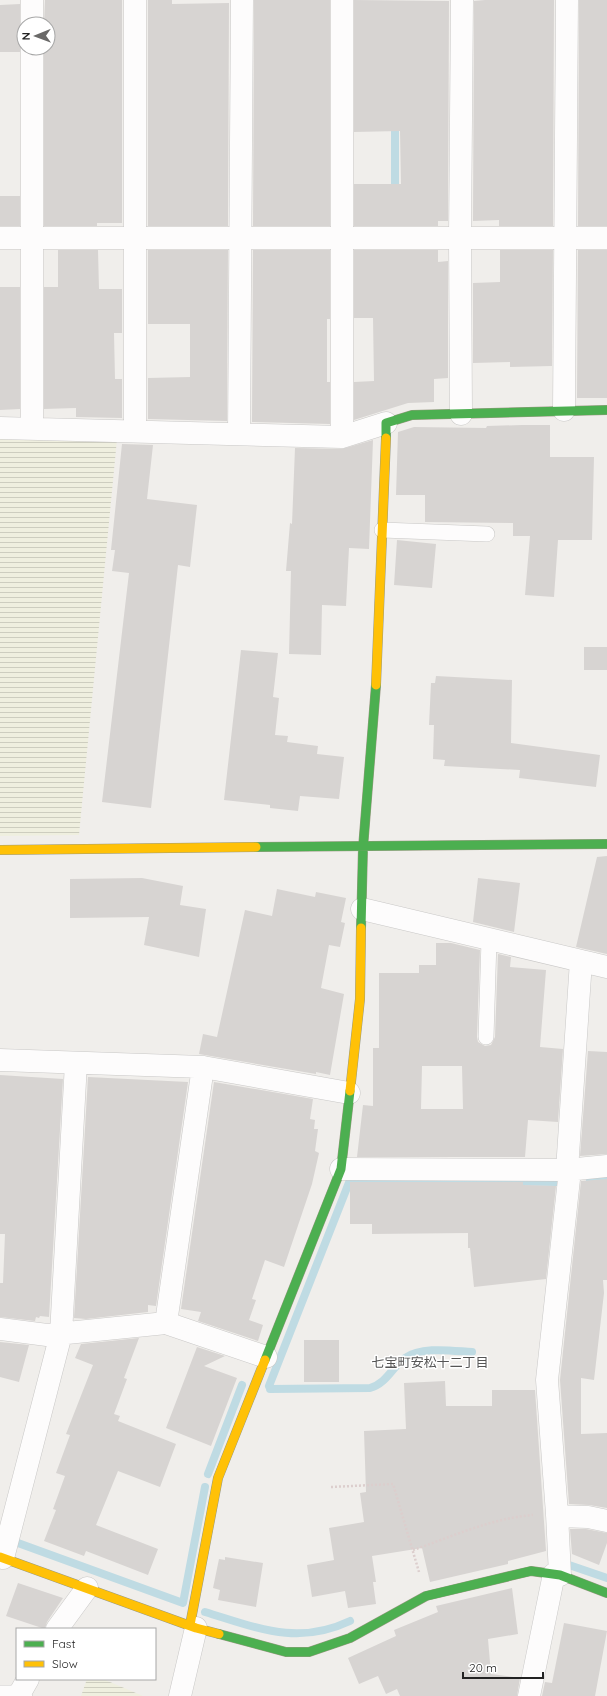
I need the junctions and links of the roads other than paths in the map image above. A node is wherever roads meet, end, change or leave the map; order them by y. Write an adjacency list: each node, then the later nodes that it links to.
1 (32, 0): 7 (street)
2 (135, 0): 11 (street)
3 (242, 0): 12 (street)
4 (342, 0): 13 (street)
5 (462, 0): 14 (street)
6 (567, 0): 15 (street)
7 (32, 16)
8 (32, 56): 10 (street)
9 (0, 238): 10 (street)
10 (32, 238): 11 (street); 22 (street)
11 (135, 238): 12 (street); 23 (street)
12 (240, 238): 13 (street); 24 (street)
13 (342, 238): 14 (street); 25 (street)
14 (460, 238): 15 (street); 19 (street)
15 (567, 238): 16 (street); 17 (street)
16 (607, 238)
17 (564, 410): 18 (street); 19 (street)
18 (607, 410)
19 (461, 414): 20 (street)
20 (386, 423): 25 (street); 26 (street)
21 (0, 428): 22 (street)
22 (32, 428): 23 (street)
23 (135, 431): 24 (street)
24 (239, 434): 25 (street)
25 (342, 437)
26 (382, 530): 27 (lane); 29 (street)
27 (487, 534)
28 (607, 844): 29 (street)
29 (363, 848): 30 (street); 31 (street)
30 (0, 850)
31 (362, 909): 32 (street); 39 (street)
32 (489, 940): 33 (street); 35 (lane)
33 (581, 961): 34 (street); 42 (street)
34 (607, 967)
35 (486, 1037)
36 (0, 1060): 37 (street)
37 (76, 1063): 38 (street); 45 (street)
38 (203, 1067): 39 (street); 43 (street)
39 (350, 1093): 41 (street)
40 (607, 1166): 42 (street)
41 (341, 1169): 42 (street); 46 (street)
42 (569, 1170): 47 (street)
43 (166, 1323): 45 (street); 46 (street)
44 (0, 1329): 45 (street)
45 (61, 1334): 49 (street)
46 (266, 1357): 53 (street)
47 (557, 1515): 48 (street); 50 (street)
48 (607, 1521)
49 (2, 1557): 51 (street)
50 (557, 1575): 52 (street); 53 (street); 56 (street)
51 (87, 1588): 53 (street); 54 (street)
52 (607, 1592)
53 (193, 1626): 55 (street)
54 (58, 1628)
55 (180, 1696)
56 (529, 1696)

